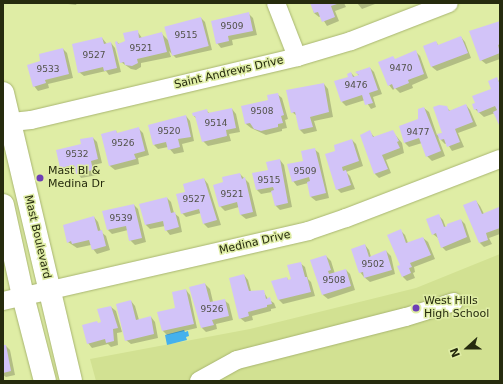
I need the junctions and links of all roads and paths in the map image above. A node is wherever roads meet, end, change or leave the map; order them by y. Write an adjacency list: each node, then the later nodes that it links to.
1 (276, 3): 3 (street)
2 (449, 3): 3 (street, Saint Andrews Drive)
3 (297, 57): 5 (street, Saint Andrews Drive)
4 (3, 93): 5 (main road, Mast Boulevard)
5 (6, 123): 8 (main road, Mast Boulevard)
6 (500, 159): 8 (street, Medina Drive)
7 (3, 205): 9 (main road)
8 (49, 290): 9 (street, Medina Drive); 12 (main road, Mast Boulevard)
9 (13, 299): 11 (main road)
10 (454, 302): 13 (street)
11 (45, 381)
12 (71, 381)
13 (199, 381)

